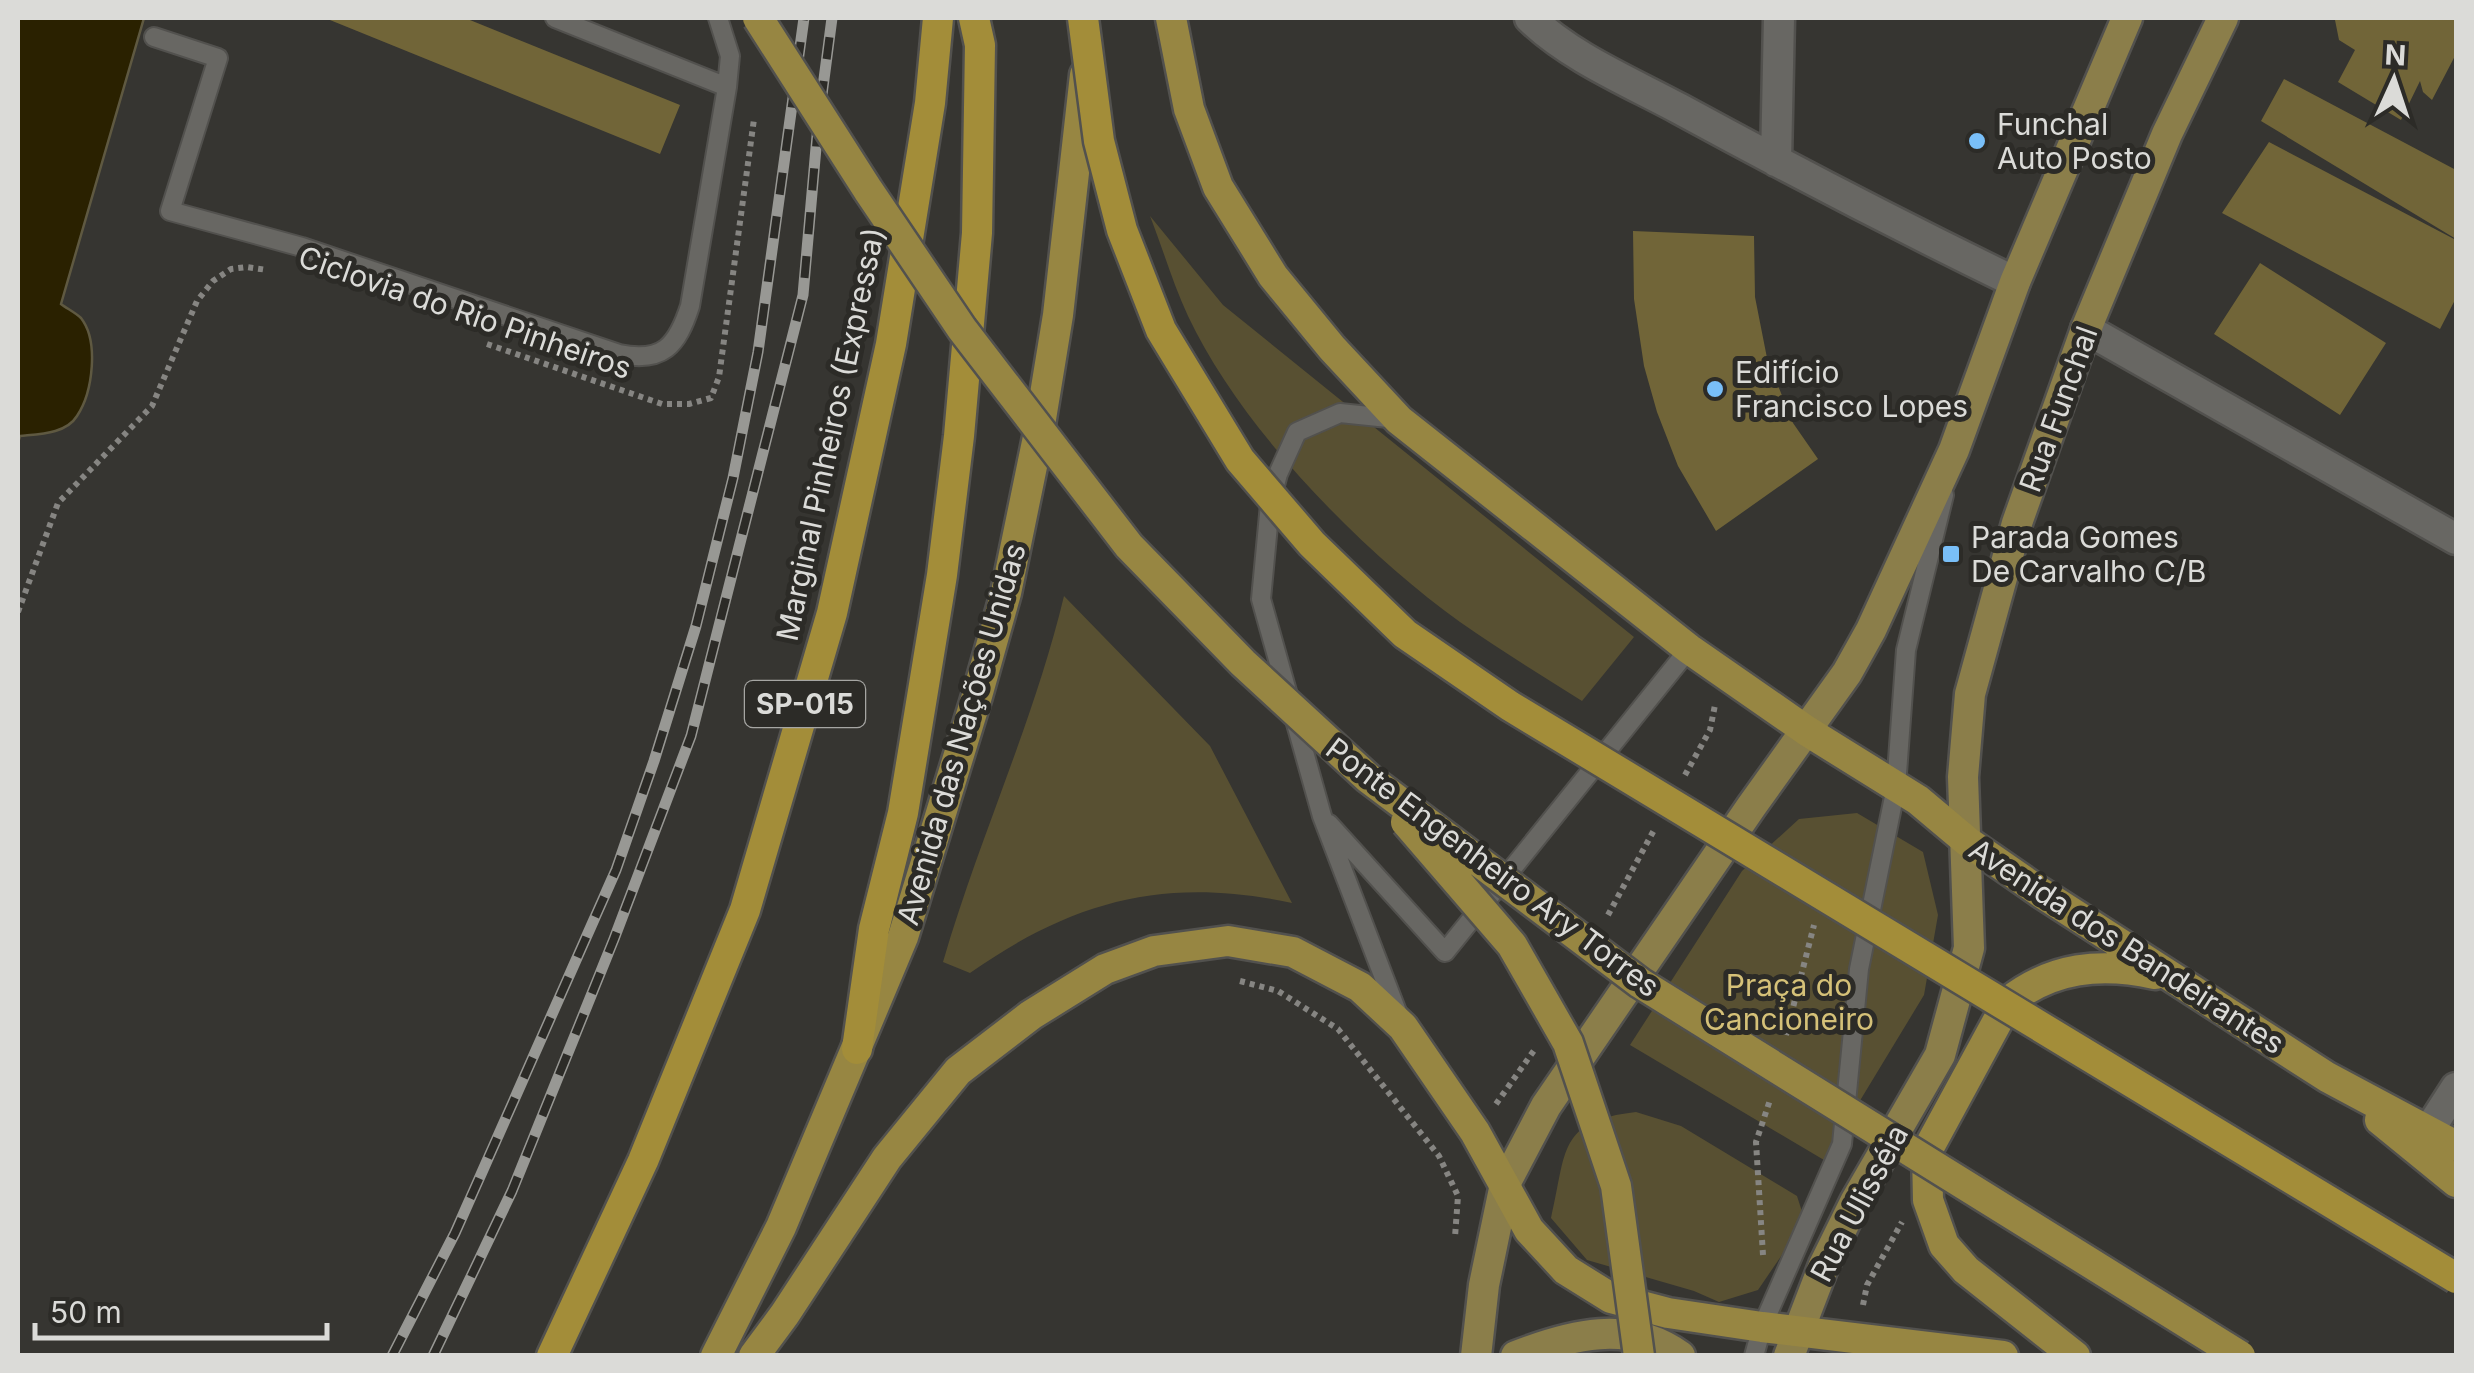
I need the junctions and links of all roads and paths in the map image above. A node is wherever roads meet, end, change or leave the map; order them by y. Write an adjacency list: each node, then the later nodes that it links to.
1 (555, 18): 14 (lane)
2 (718, 18): 14 (lane)
3 (758, 18): 27 (highway, Ponte Engenheiro Ary Torres, bridge)
4 (938, 18): 46 (highway, Marginal Pinheiros (Expressa) / SP-015)
5 (974, 18): 34 (highway)
6 (1084, 18): 43 (highway, bridge)
7 (1092, 18): 34 (highway, Avenida das Nações Unidas)
8 (1171, 18): 21 (highway, Avenida dos Bandeirantes)
9 (1530, 18): 16 (street)
10 (1779, 18): 16 (street)
11 (2127, 18): 18 (main road)
12 (2222, 18): 19 (main road, Rua Funchal)
13 (154, 37): 14 (lane)
14 (728, 87)
15 (755, 104): 20 (path, Ciclovia do Rio Pinheiros)
16 (1776, 161): 18 (street)
17 (274, 271): 24 (path, Ciclovia do Rio Pinheiros)
18 (2015, 282): 22 (main road)
19 (2086, 329): 23 (street); 30 (main road, Rua Funchal)
20 (474, 339)
21 (1399, 420): 25 (highway, Avenida dos Bandeirantes); 29 (lane)
22 (1954, 450): 26 (main road); 28 (lane)
23 (2456, 539)
24 (18, 612)
25 (1689, 649): 26 (highway, Avenida dos Bandeirantes); 29 (lane)
26 (1807, 732): 28 (highway, Avenida dos Bandeirantes); 41 (main road)
27 (1368, 778): 51 (highway, bridge); 55 (highway, Ponte Engenheiro Ary Torres, bridge)
28 (1896, 787): 30 (highway, Avenida dos Bandeirantes); 44 (lane)
29 (1322, 816): 33 (lane)
30 (1968, 842): 32 (highway, Avenida dos Bandeirantes); 35 (main road, Rua Funchal)
31 (1226, 978): 42 (path)
32 (2180, 986): 36 (highway, Avenida dos Bandeirantes); 54 (highway)
33 (1402, 1027): 41 (highway); 48 (highway)
34 (857, 1049): 47 (highway, Avenida das Nações Unidas)
35 (1940, 1055): 45 (main road, Rua Ulisséia)
36 (2327, 1077): 38 (highway, Avenida dos Bandeirantes); 40 (highway)
37 (2456, 1088): 38 (street)
38 (2429, 1130): 39 (highway, Avenida dos Bandeirantes)
39 (2456, 1146)
40 (2456, 1182)
41 (1504, 1184): 44 (highway); 49 (main road)
42 (1455, 1245)
43 (2456, 1278)
44 (1758, 1341): 45 (highway)
45 (1793, 1343): 53 (highway)
46 (552, 1356)
47 (716, 1356)
48 (754, 1356)
49 (1476, 1356)
50 (1516, 1356): 52 (main road)
51 (1640, 1356)
52 (1680, 1356)
53 (2003, 1356)
54 (2075, 1356)
55 (2240, 1356)

